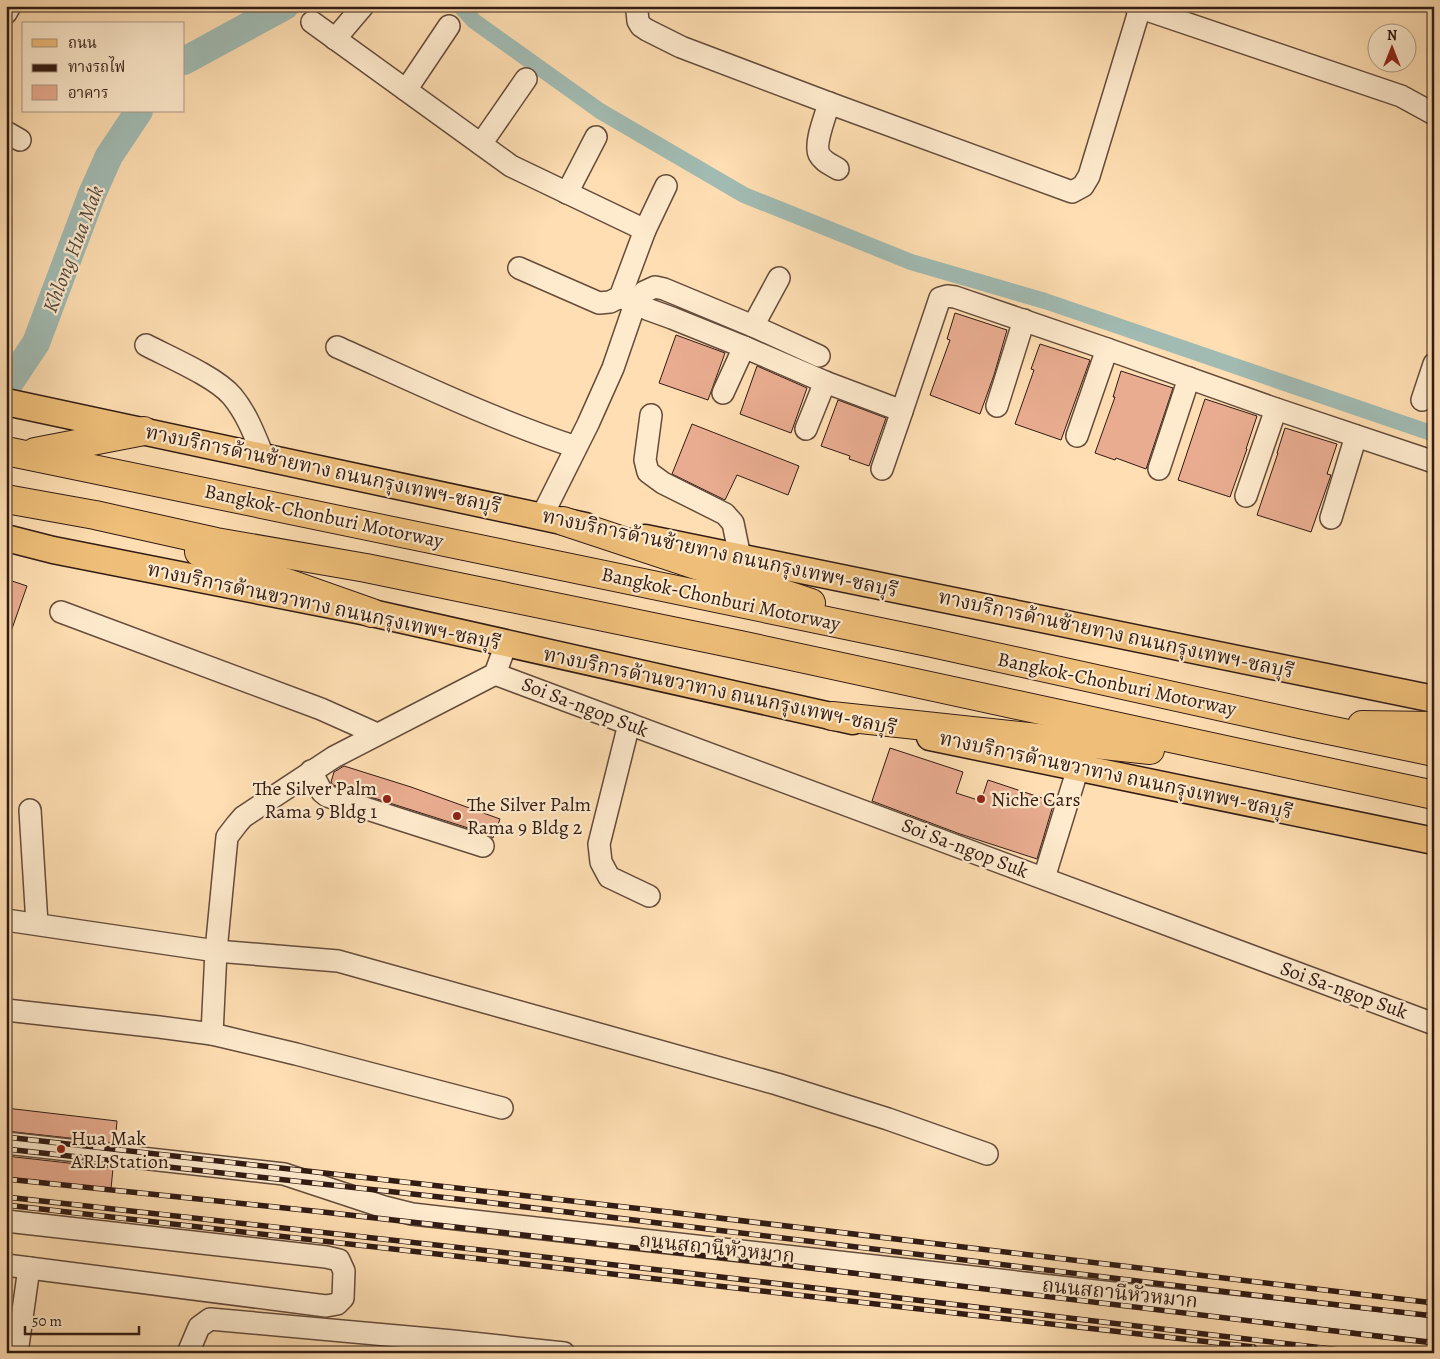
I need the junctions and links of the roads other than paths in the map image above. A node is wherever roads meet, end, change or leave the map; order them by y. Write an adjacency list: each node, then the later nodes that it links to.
1 (10, 6): 5 (street)
2 (364, 6): 8 (street)
3 (638, 6): 11 (street)
4 (1137, 7): 11 (street); 12 (street)
5 (6, 13)
6 (312, 22): 8 (street)
7 (449, 26): 10 (street)
8 (335, 39): 10 (street)
9 (526, 78): 14 (street)
10 (406, 90): 14 (street)
11 (829, 103): 15 (street)
12 (1434, 114)
13 (596, 137): 17 (street)
14 (481, 144): 17 (street)
15 (838, 169)
16 (666, 186): 18 (street)
17 (567, 193): 18 (street)
18 (645, 230): 21 (street)
19 (519, 268): 21 (street)
20 (779, 278): 23 (street)
21 (627, 300): 23 (street); 26 (street); 43 (street)
22 (1024, 320): 27 (street); 35 (street); 37 (street)
23 (753, 326): 28 (street)
24 (146, 344): 45 (street)
25 (337, 346): 43 (street)
26 (744, 347): 31 (street); 32 (street)
27 (1107, 348): 30 (street); 41 (street)
28 (819, 356)
29 (1434, 364): 33 (street)
30 (1189, 378): 36 (street); 48 (street)
31 (825, 382): 37 (street); 39 (street)
32 (723, 394)
33 (1422, 400)
34 (6, 402): 40 (main road, ทางบริการด้านซ้ายทาง ถนนกรุงเทพฯ-ชลบุรี)
35 (997, 406)
36 (1276, 409): 42 (street); 49 (street)
37 (902, 411): 47 (street)
38 (651, 415): 55 (street)
39 (806, 429)
40 (144, 430): 44 (highway); 45 (main road, ทางบริการด้านซ้ายทาง ถนนกรุงเทพฯ-ชลบุรี)
41 (1078, 436)
42 (1356, 436): 46 (street); 52 (street)
43 (576, 448): 53 (street)
44 (15, 452): 58 (highway, Bangkok-Chonburi Motorway)
45 (264, 458): 53 (main road, ทางบริการด้านซ้ายทาง ถนนกรุงเทพฯ-ชลบุรี)
46 (1434, 462)
47 (882, 469)
48 (1159, 469)
49 (1246, 496)
50 (6, 498): 51 (highway, Bangkok-Chonburi Motorway)
51 (95, 515): 57 (highway); 68 (highway, Bangkok-Chonburi Motorway)
52 (1331, 518)
53 (553, 519): 55 (main road, ทางบริการด้านซ้ายทาง ถนนกรุงเทพฯ-ชลบุรี); 58 (highway)
54 (6, 538): 57 (main road, ทางบริการด้านขวาทาง ถนนกรุงเทพฯ-ชลบุรี)
55 (740, 558): 61 (main road, ทางบริการด้านซ้ายทาง ถนนกรุงเทพฯ-ชลบุรี)
56 (61, 612): 66 (street)
57 (372, 613): 59 (main road, ทางบริการด้านขวาทาง ถนนกรุงเทพฯ-ชลบุรี)
58 (928, 642): 64 (highway, Bangkok-Chonburi Motorway)
59 (506, 644): 60 (street); 62 (main road, ทางบริการด้านขวาทาง ถนนกรุงเทพฯ-ชลบุรี)
60 (495, 674): 63 (street, Soi Sa-ngop Suk); 66 (street)
61 (1434, 699)
62 (832, 716): 68 (highway); 69 (main road, ทางบริการด้านขวาทาง ถนนกรุงเทพฯ-ชลบุรี)
63 (628, 724): 75 (street, Soi Sa-ngop Suk); 76 (street)
64 (1300, 724): 65 (highway); 67 (highway, Bangkok-Chonburi Motorway)
65 (1434, 726)
66 (378, 734): 70 (street)
67 (1434, 752)
68 (1291, 765): 71 (highway, Bangkok-Chonburi Motorway)
69 (1078, 768): 73 (main road, ทางบริการด้านขวาทาง ถนนกรุงเทพฯ-ชลบุรี); 75 (street)
70 (311, 771): 74 (street); 79 (street)
71 (1434, 795)
72 (30, 810): 78 (street)
73 (1434, 841)
74 (483, 846)
75 (1044, 878): 81 (street, Soi Sa-ngop Suk)
76 (648, 896)
77 (6, 920): 78 (street)
78 (37, 924): 79 (street)
79 (216, 951): 82 (street); 85 (street)
80 (6, 1010): 82 (street)
81 (1434, 1024)
82 (212, 1034): 83 (street)
83 (502, 1108)
84 (6, 1143): 89 (street, ถนนสถานีหัวหมาก)
85 (987, 1154)
86 (6, 1221): 88 (street)
87 (6, 1265): 88 (street)
88 (29, 1268): 91 (street)
89 (1434, 1329)
90 (451, 1347): 92 (street); 93 (street)
91 (17, 1353)
92 (188, 1353)
93 (564, 1353)

